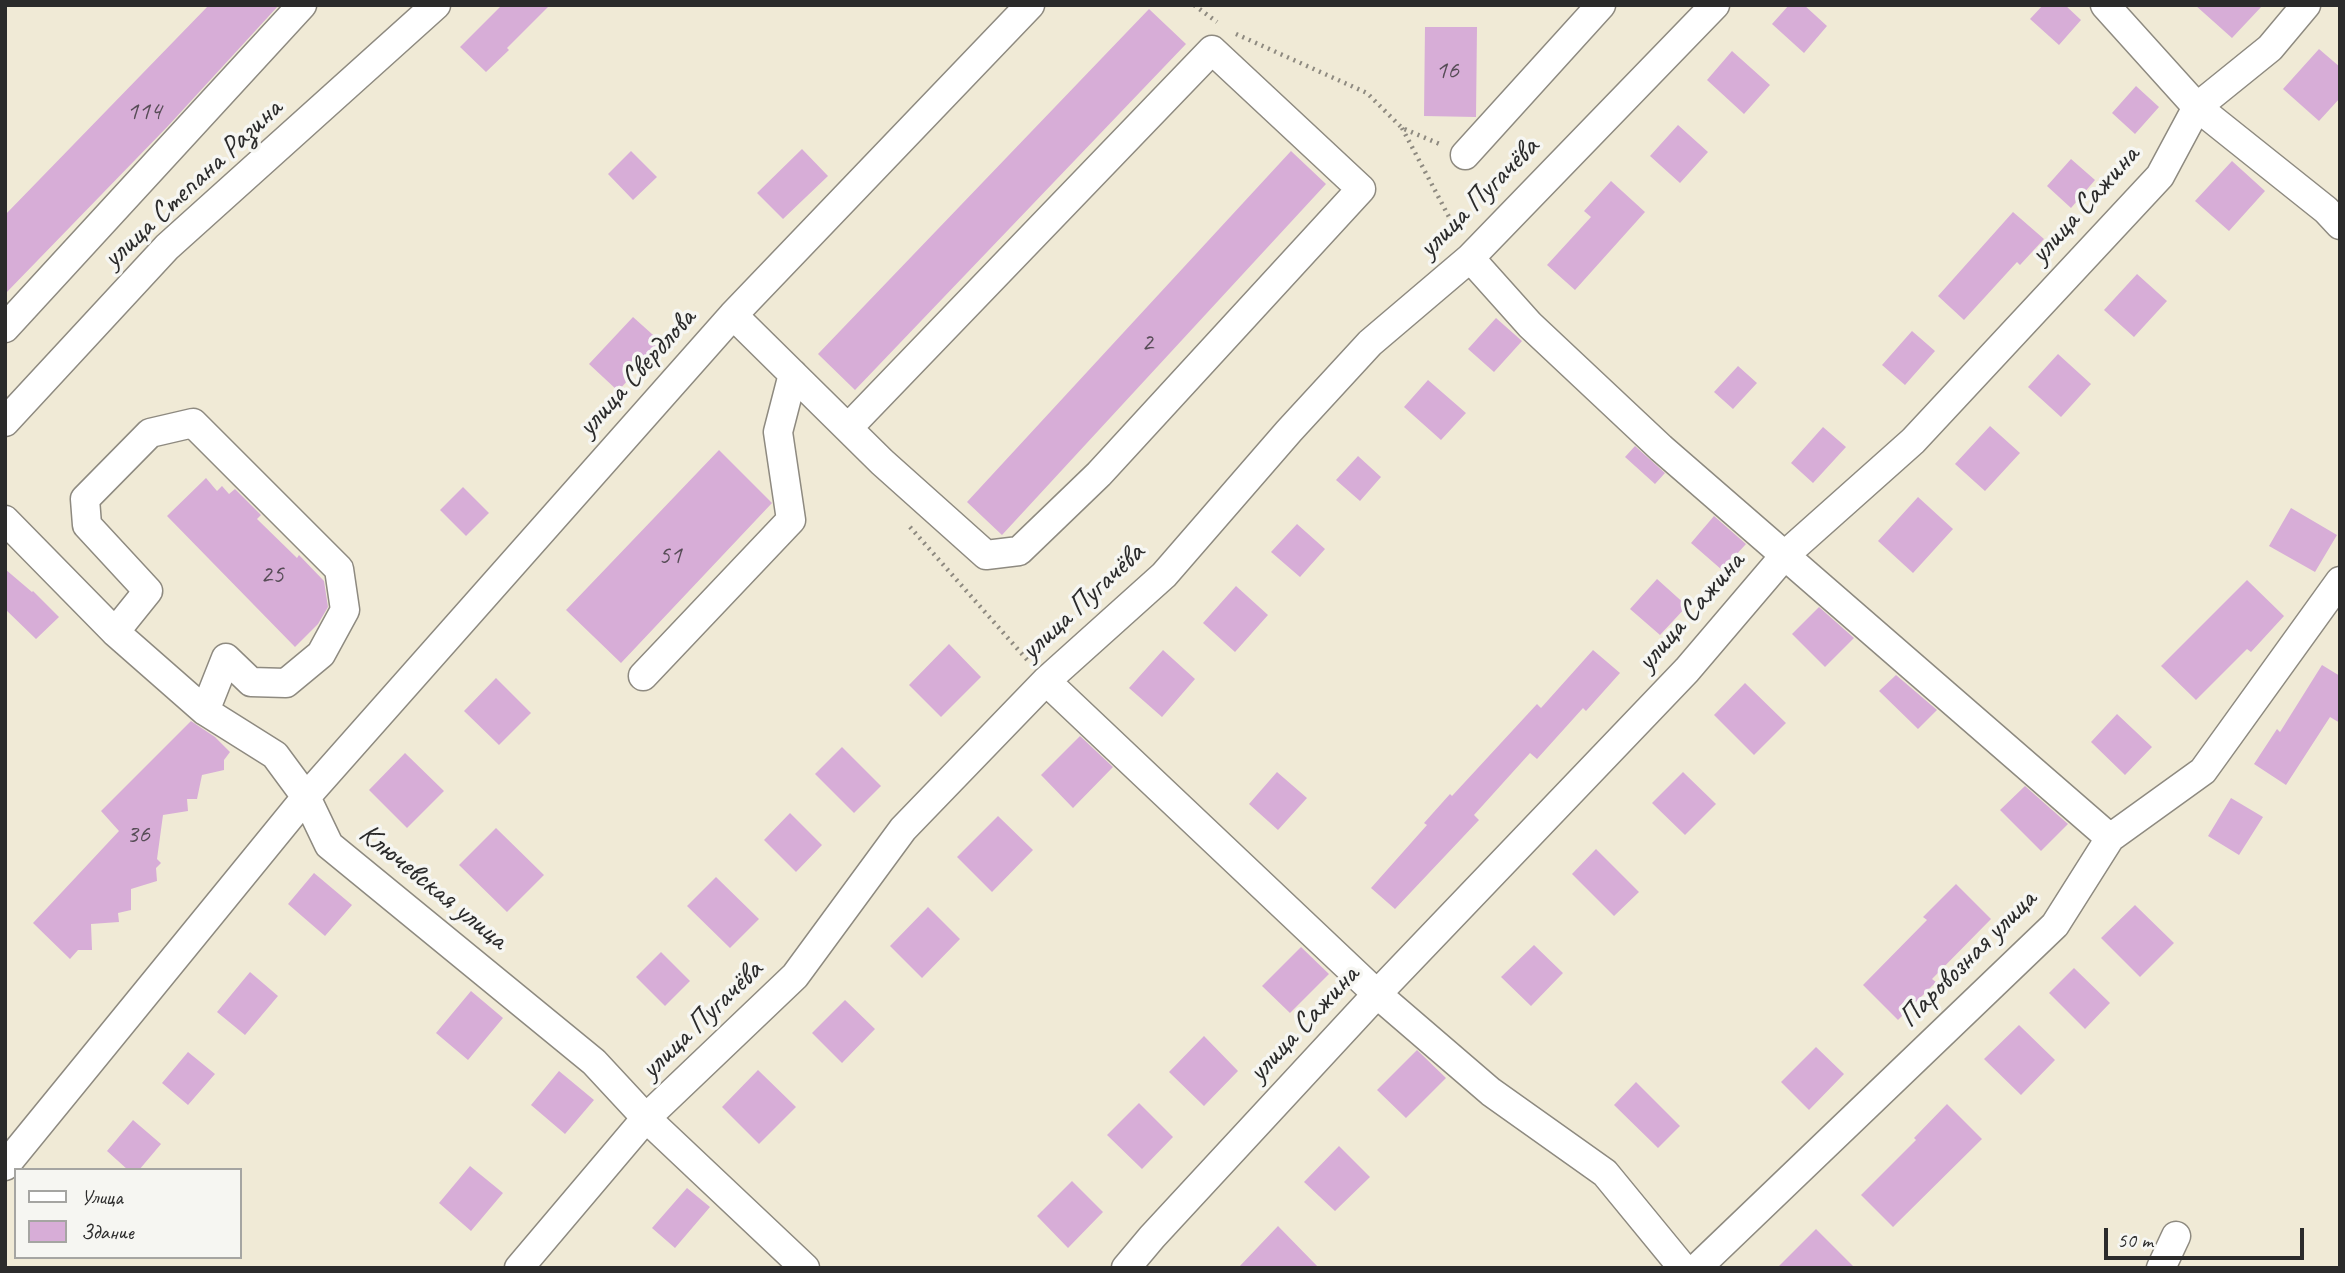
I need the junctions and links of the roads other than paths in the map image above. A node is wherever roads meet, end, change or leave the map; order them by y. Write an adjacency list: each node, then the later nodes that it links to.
1 (302, 5): 13 (street)
2 (436, 5): 15 (street, улица Степана Разина)
3 (1030, 5): 12 (street, улица Свердлова)
4 (1601, 5): 9 (street)
5 (1715, 5): 11 (street, улица Пугачёва)
6 (2105, 5): 8 (street)
7 (2306, 5): 8 (street, улица Сажина)
8 (2197, 107): 10 (street); 18 (street, улица Сажина)
9 (1465, 155)
10 (2340, 225)
11 (1470, 258): 18 (street); 22 (street, улица Пугачёва)
12 (733, 315): 14 (street); 24 (street, улица Свердлова)
13 (5, 328)
14 (793, 374): 16 (street); 21 (street)
15 (5, 422)
16 (848, 428): 16 (street)
17 (5, 520): 20 (street, Ключевская улица)
18 (1785, 555): 25 (street); 26 (street, улица Сажина)
19 (2340, 581): 25 (street, Паровозная улица)
20 (115, 632): 23 (street, Ключевская улица); 23 (street)
21 (643, 676)
22 (1046, 681): 26 (street); 27 (street, улица Пугачёва)
23 (205, 711): 24 (street, Ключевская улица)
24 (306, 797): 27 (street, Ключевская улица); 28 (street, улица Свердлова)
25 (2110, 838): 34 (street, Паровозная улица)
26 (1377, 994): 32 (street, улица Сажина); 33 (street)
27 (646, 1118): 30 (street, улица Пугачёва); 31 (street, Ключевская улица)
28 (5, 1166)
29 (2176, 1236): 35 (street)
30 (519, 1268)
31 (805, 1268)
32 (1126, 1268)
33 (1683, 1268)
34 (1697, 1268)
35 (2161, 1268)

